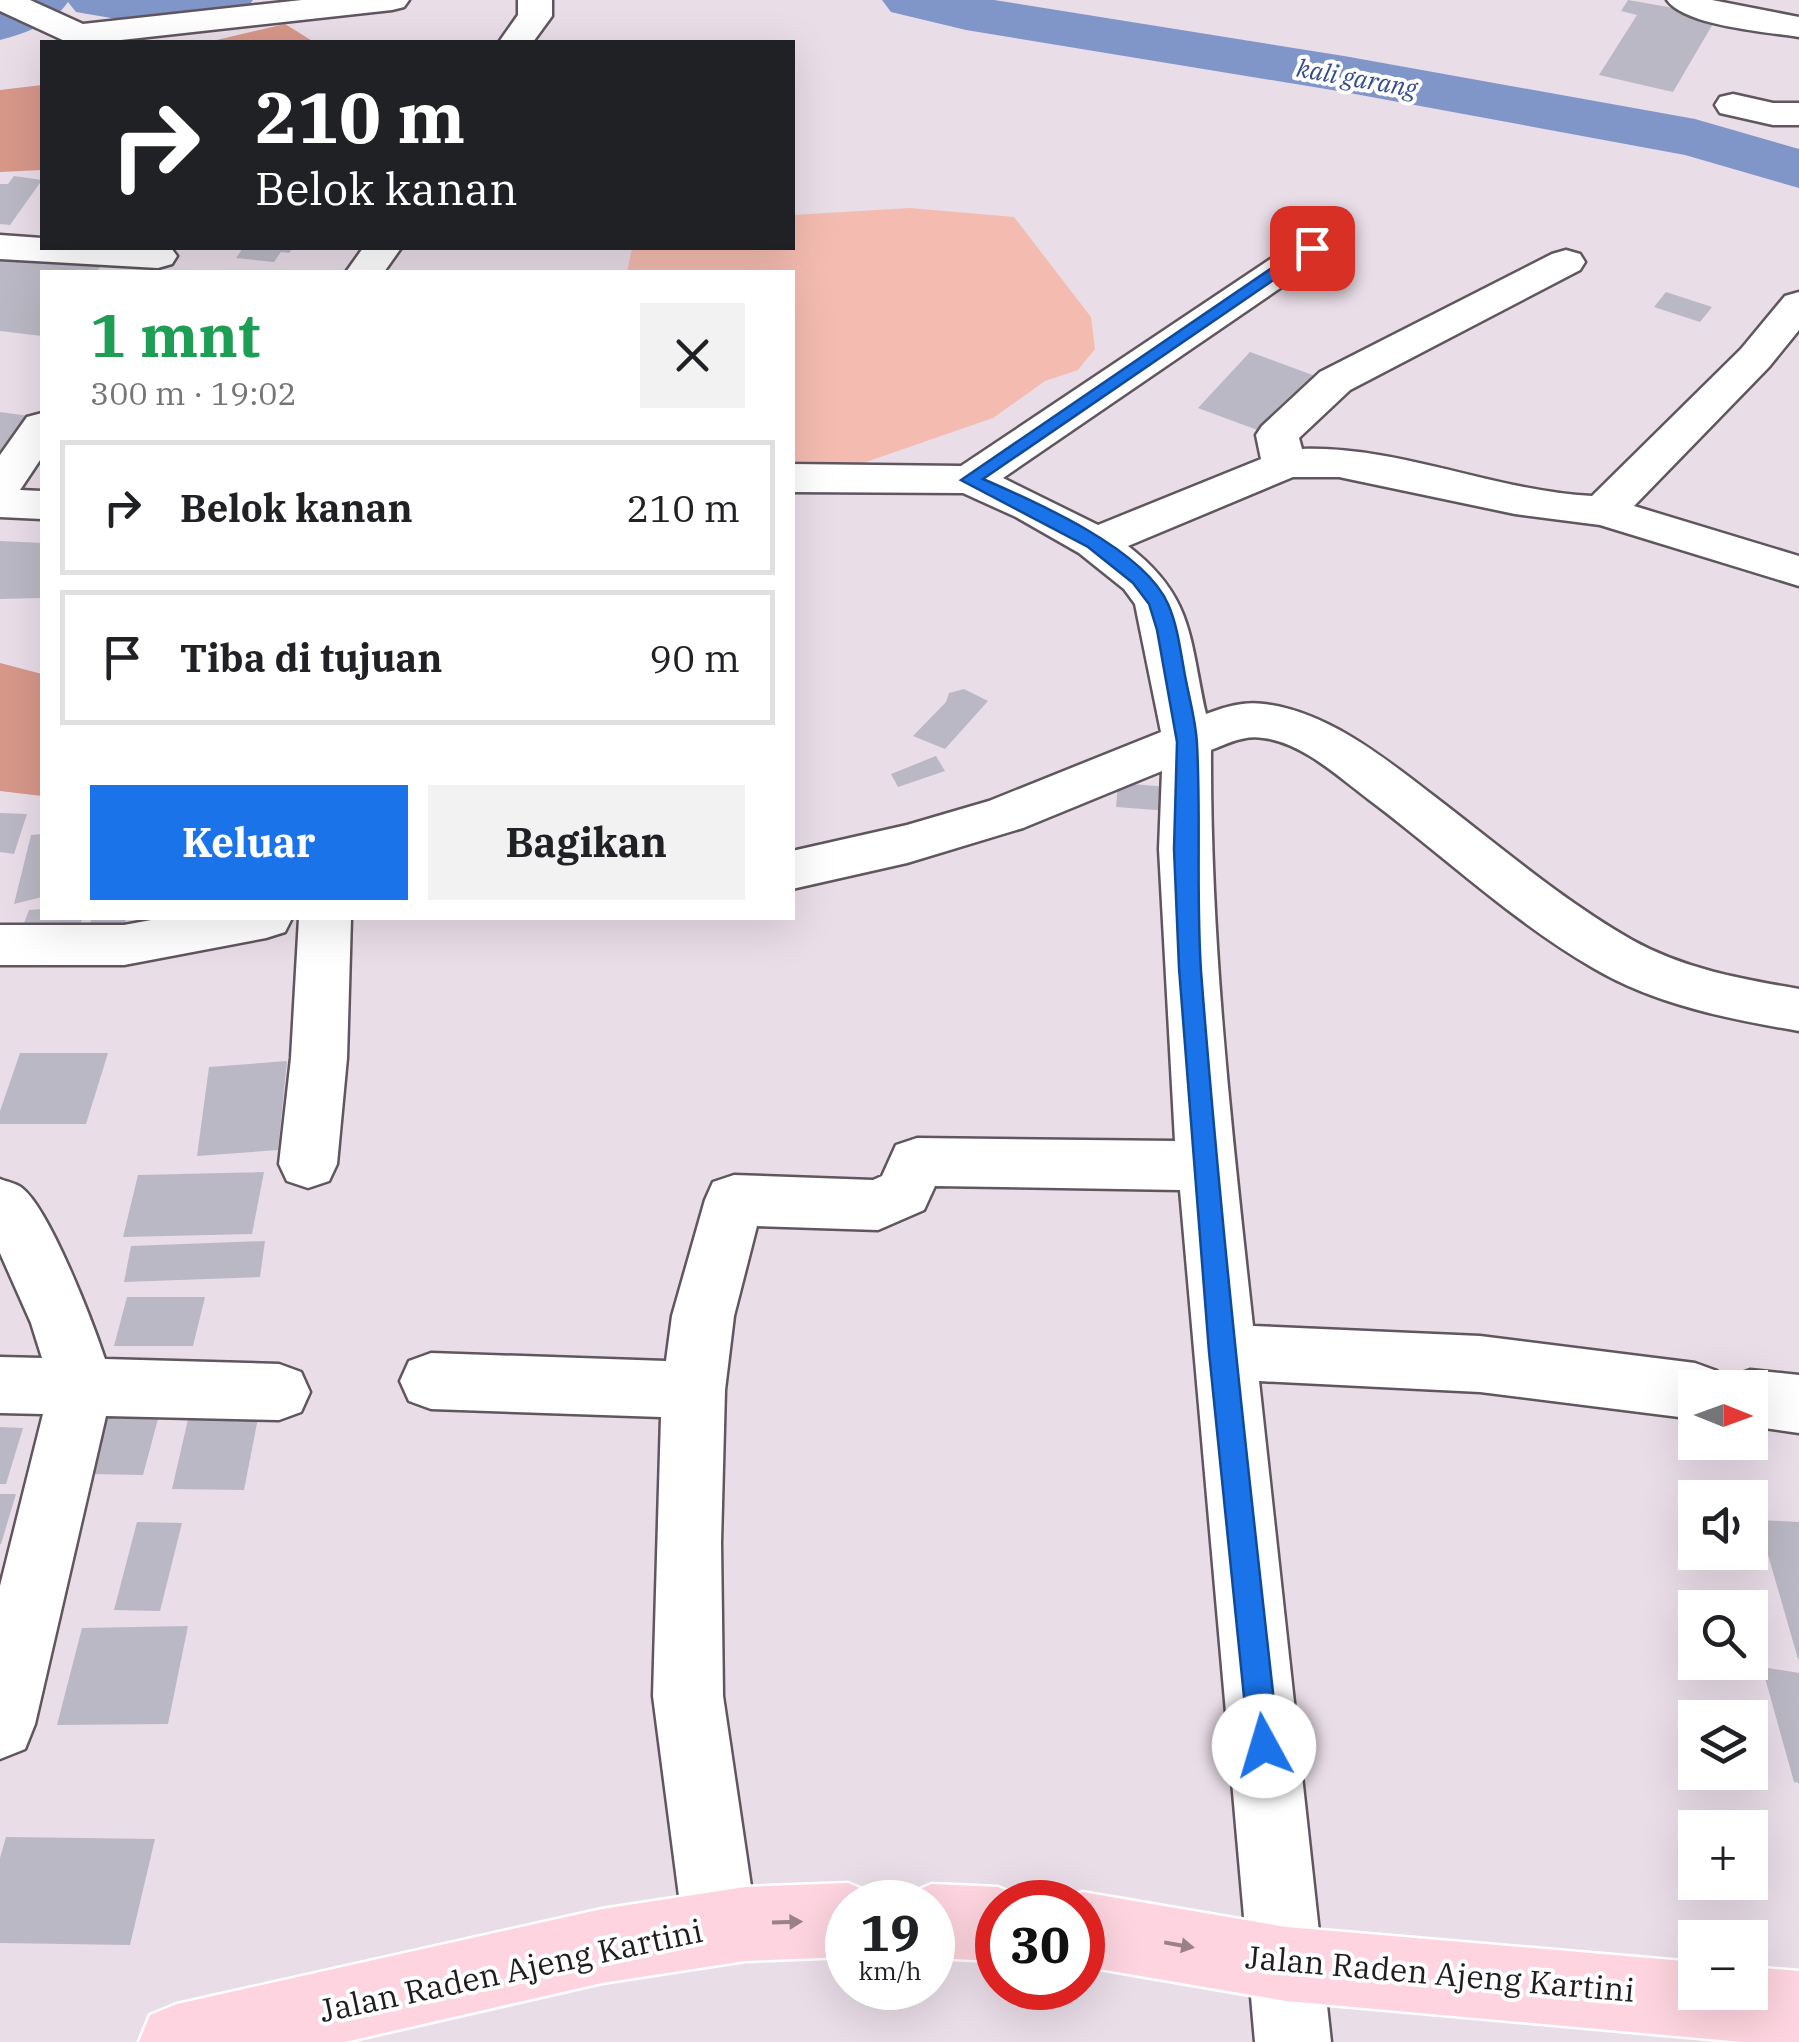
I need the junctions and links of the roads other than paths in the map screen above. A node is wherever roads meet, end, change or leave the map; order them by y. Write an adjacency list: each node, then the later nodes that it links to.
1 (392, 0): 4 (street)
2 (534, 0): 6 (street)
3 (1684, 0): 5 (street)
4 (5, 1)
5 (1799, 28)
6 (517, 40)
7 (1733, 106): 8 (street)
8 (1799, 114)
9 (0, 247): 11 (street)
10 (1312, 248): 19 (street)
11 (157, 259)
12 (1566, 262): 17 (street)
13 (1799, 304): 14 (street)
14 (1755, 358): 15 (street); 23 (street)
15 (1799, 374)
16 (40, 429): 20 (street)
17 (1284, 466): 23 (street); 24 (street)
18 (795, 478): 19 (street)
19 (970, 480): 24 (street)
20 (0, 487)
21 (0, 503): 22 (street)
22 (40, 506)
23 (1604, 511): 25 (street)
24 (1095, 543): 26 (street)
25 (1799, 571)
26 (1187, 742): 27 (street); 31 (street); 33 (street)
27 (795, 869)
28 (255, 920): 30 (street)
29 (325, 920): 32 (street)
30 (0, 944)
31 (1799, 1010)
32 (308, 1164)
33 (1206, 1166): 35 (street); 40 (street)
34 (0, 1204): 38 (street)
35 (1222, 1352): 39 (street); 48 (street)
36 (431, 1382): 40 (street)
37 (0, 1385): 38 (street)
38 (82, 1386): 41 (street); 44 (street)
39 (1678, 1389)
40 (694, 1390): 46 (street)
41 (279, 1392)
42 (1768, 1400): 43 (street)
43 (1799, 1404)
44 (0, 1724)
45 (825, 1921): 46 (main road, Jalan Raden Ajeng Kartini, one-way to 45)
46 (720, 1927): 50 (main road, Jalan Raden Ajeng Kartini)
47 (1105, 1933): 48 (main road, Jalan Raden Ajeng Kartini, one-way to 48)
48 (1286, 1964): 49 (main road, Jalan Raden Ajeng Kartini); 51 (street)
49 (1799, 2008)
50 (177, 2042)
51 (1293, 2042)

